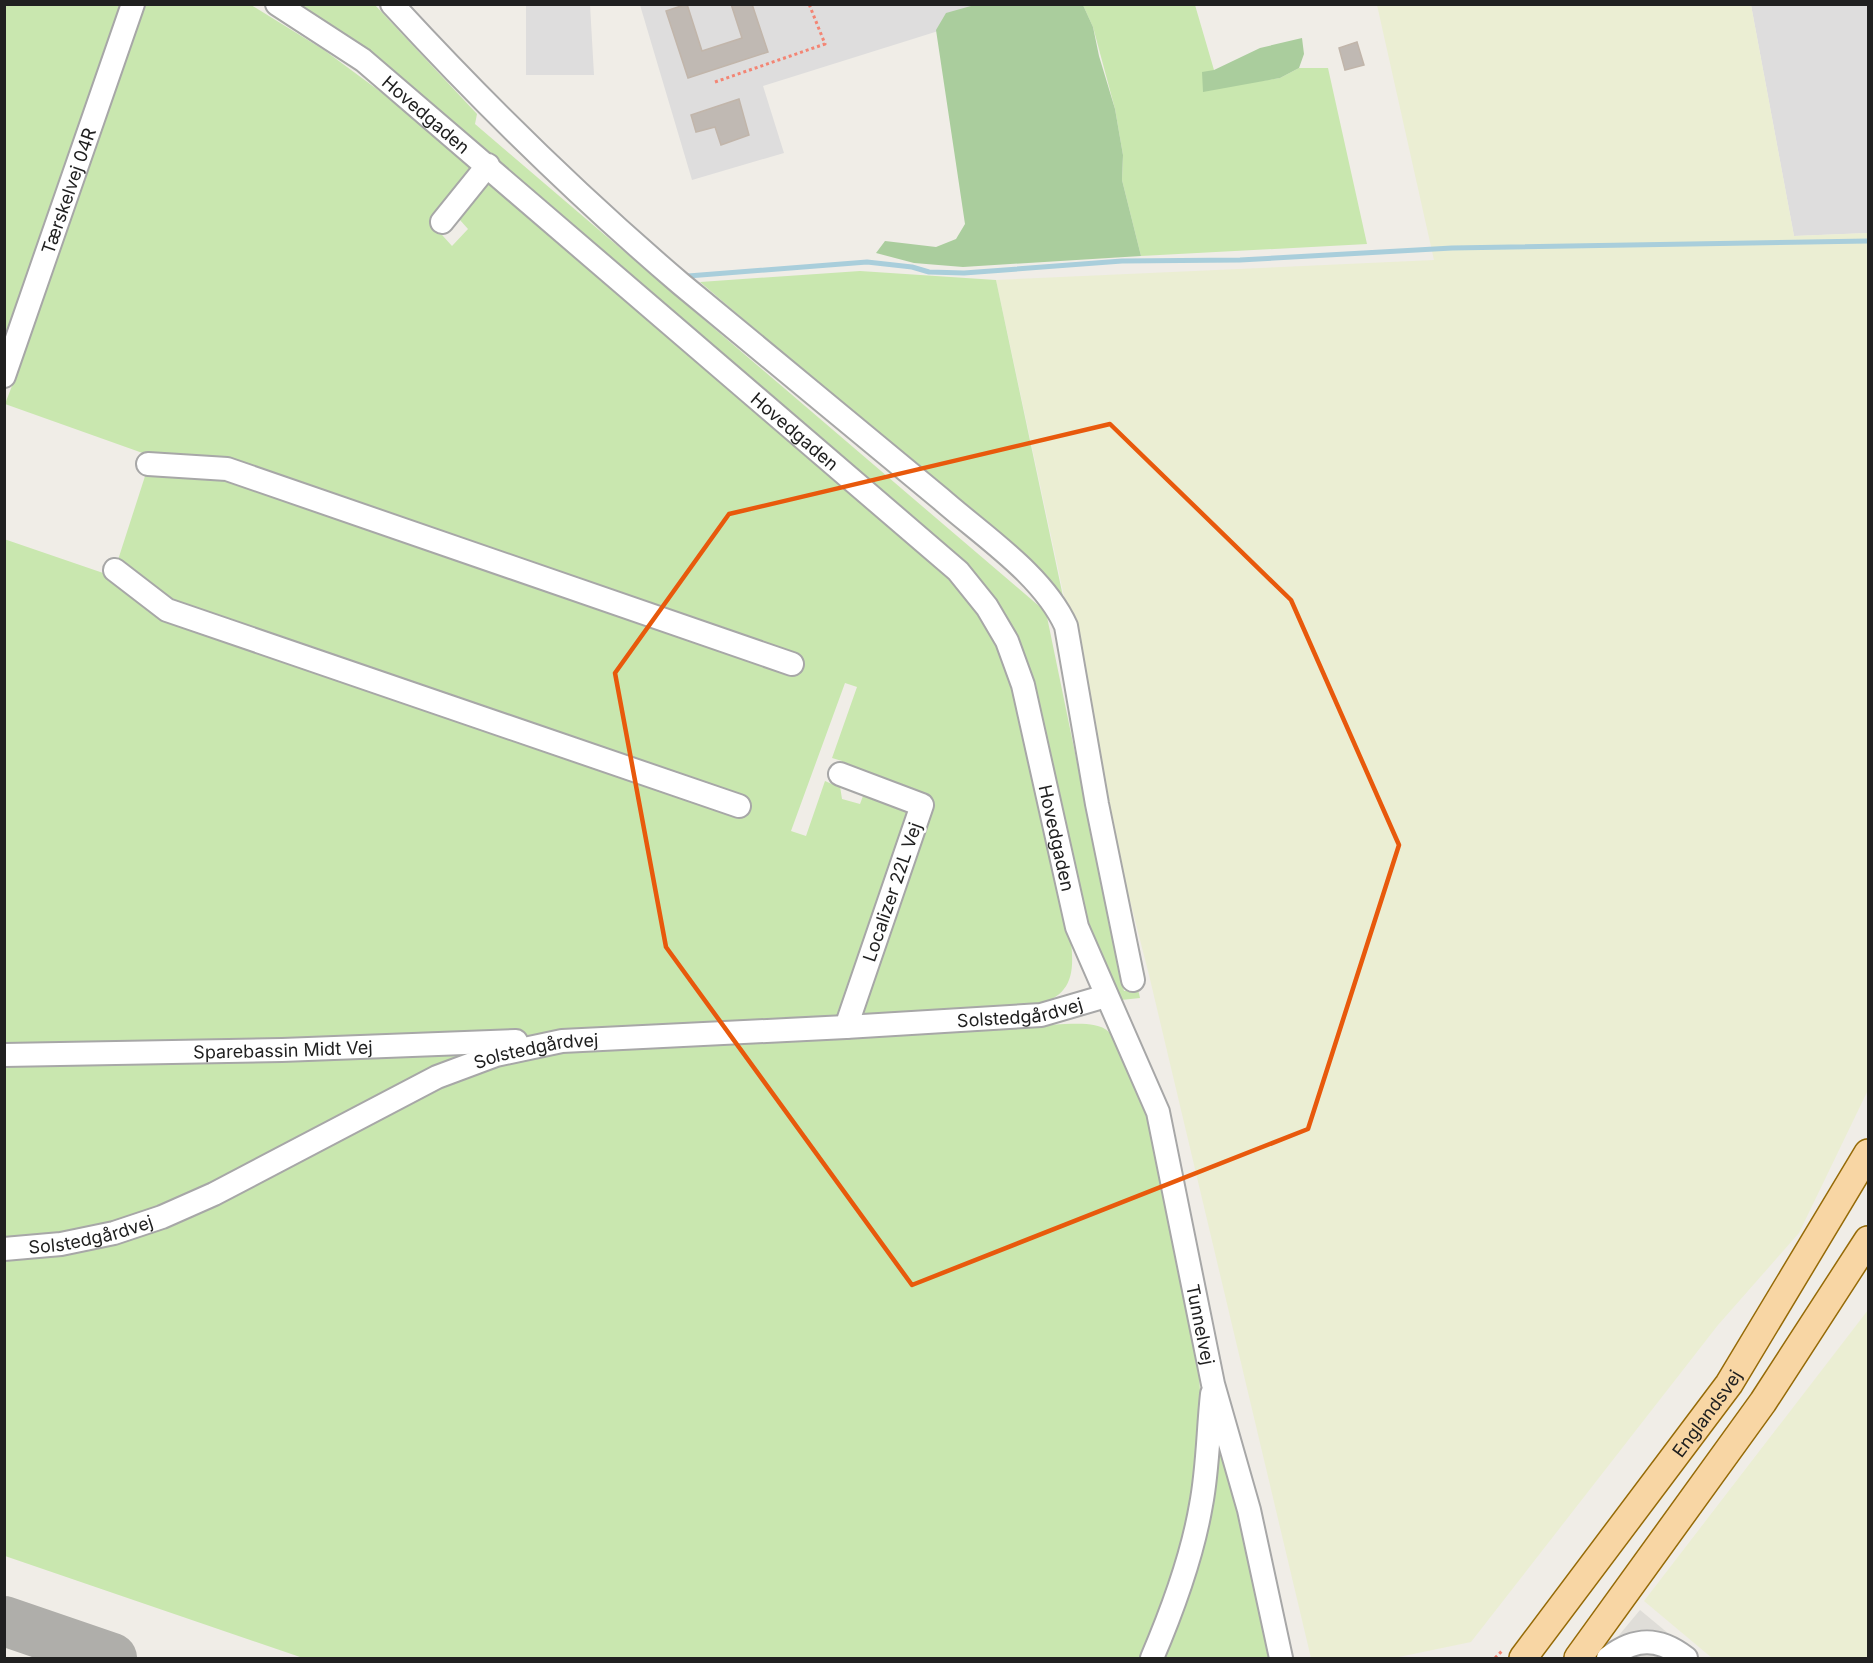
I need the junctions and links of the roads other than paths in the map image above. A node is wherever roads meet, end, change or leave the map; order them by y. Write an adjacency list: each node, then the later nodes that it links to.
1 (133, 4): 6 (lane, Tærskelvej 04R)
2 (277, 4): 4 (lane, Hovedgaden)
3 (392, 4): 12 (lane)
4 (488, 165): 5 (lane); 13 (lane, Hovedgaden)
5 (442, 222)
6 (4, 376)
7 (148, 464): 9 (lane)
8 (115, 570): 11 (lane)
9 (792, 664)
10 (840, 774): 14 (lane, Localizer 22L Vej)
11 (739, 806)
12 (1133, 980)
13 (1106, 996): 14 (lane, Solstedgårdvej); 20 (lane, Tunnelvej)
14 (846, 1027): 15 (lane, Solstedgårdvej)
15 (562, 1041): 16 (lane, Sparebassin Midt Vej); 19 (lane, Solstedgårdvej)
16 (4, 1055)
17 (1869, 1153): 23 (main road, Englandsvej)
18 (1869, 1240): 24 (main road)
19 (4, 1249)
20 (1213, 1384): 21 (lane); 22 (lane, Tunnelvej)
21 (1152, 1659)
22 (1281, 1659)
23 (1523, 1659)
24 (1578, 1659)
25 (1608, 1659): 26 (lane)
26 (1686, 1659)

